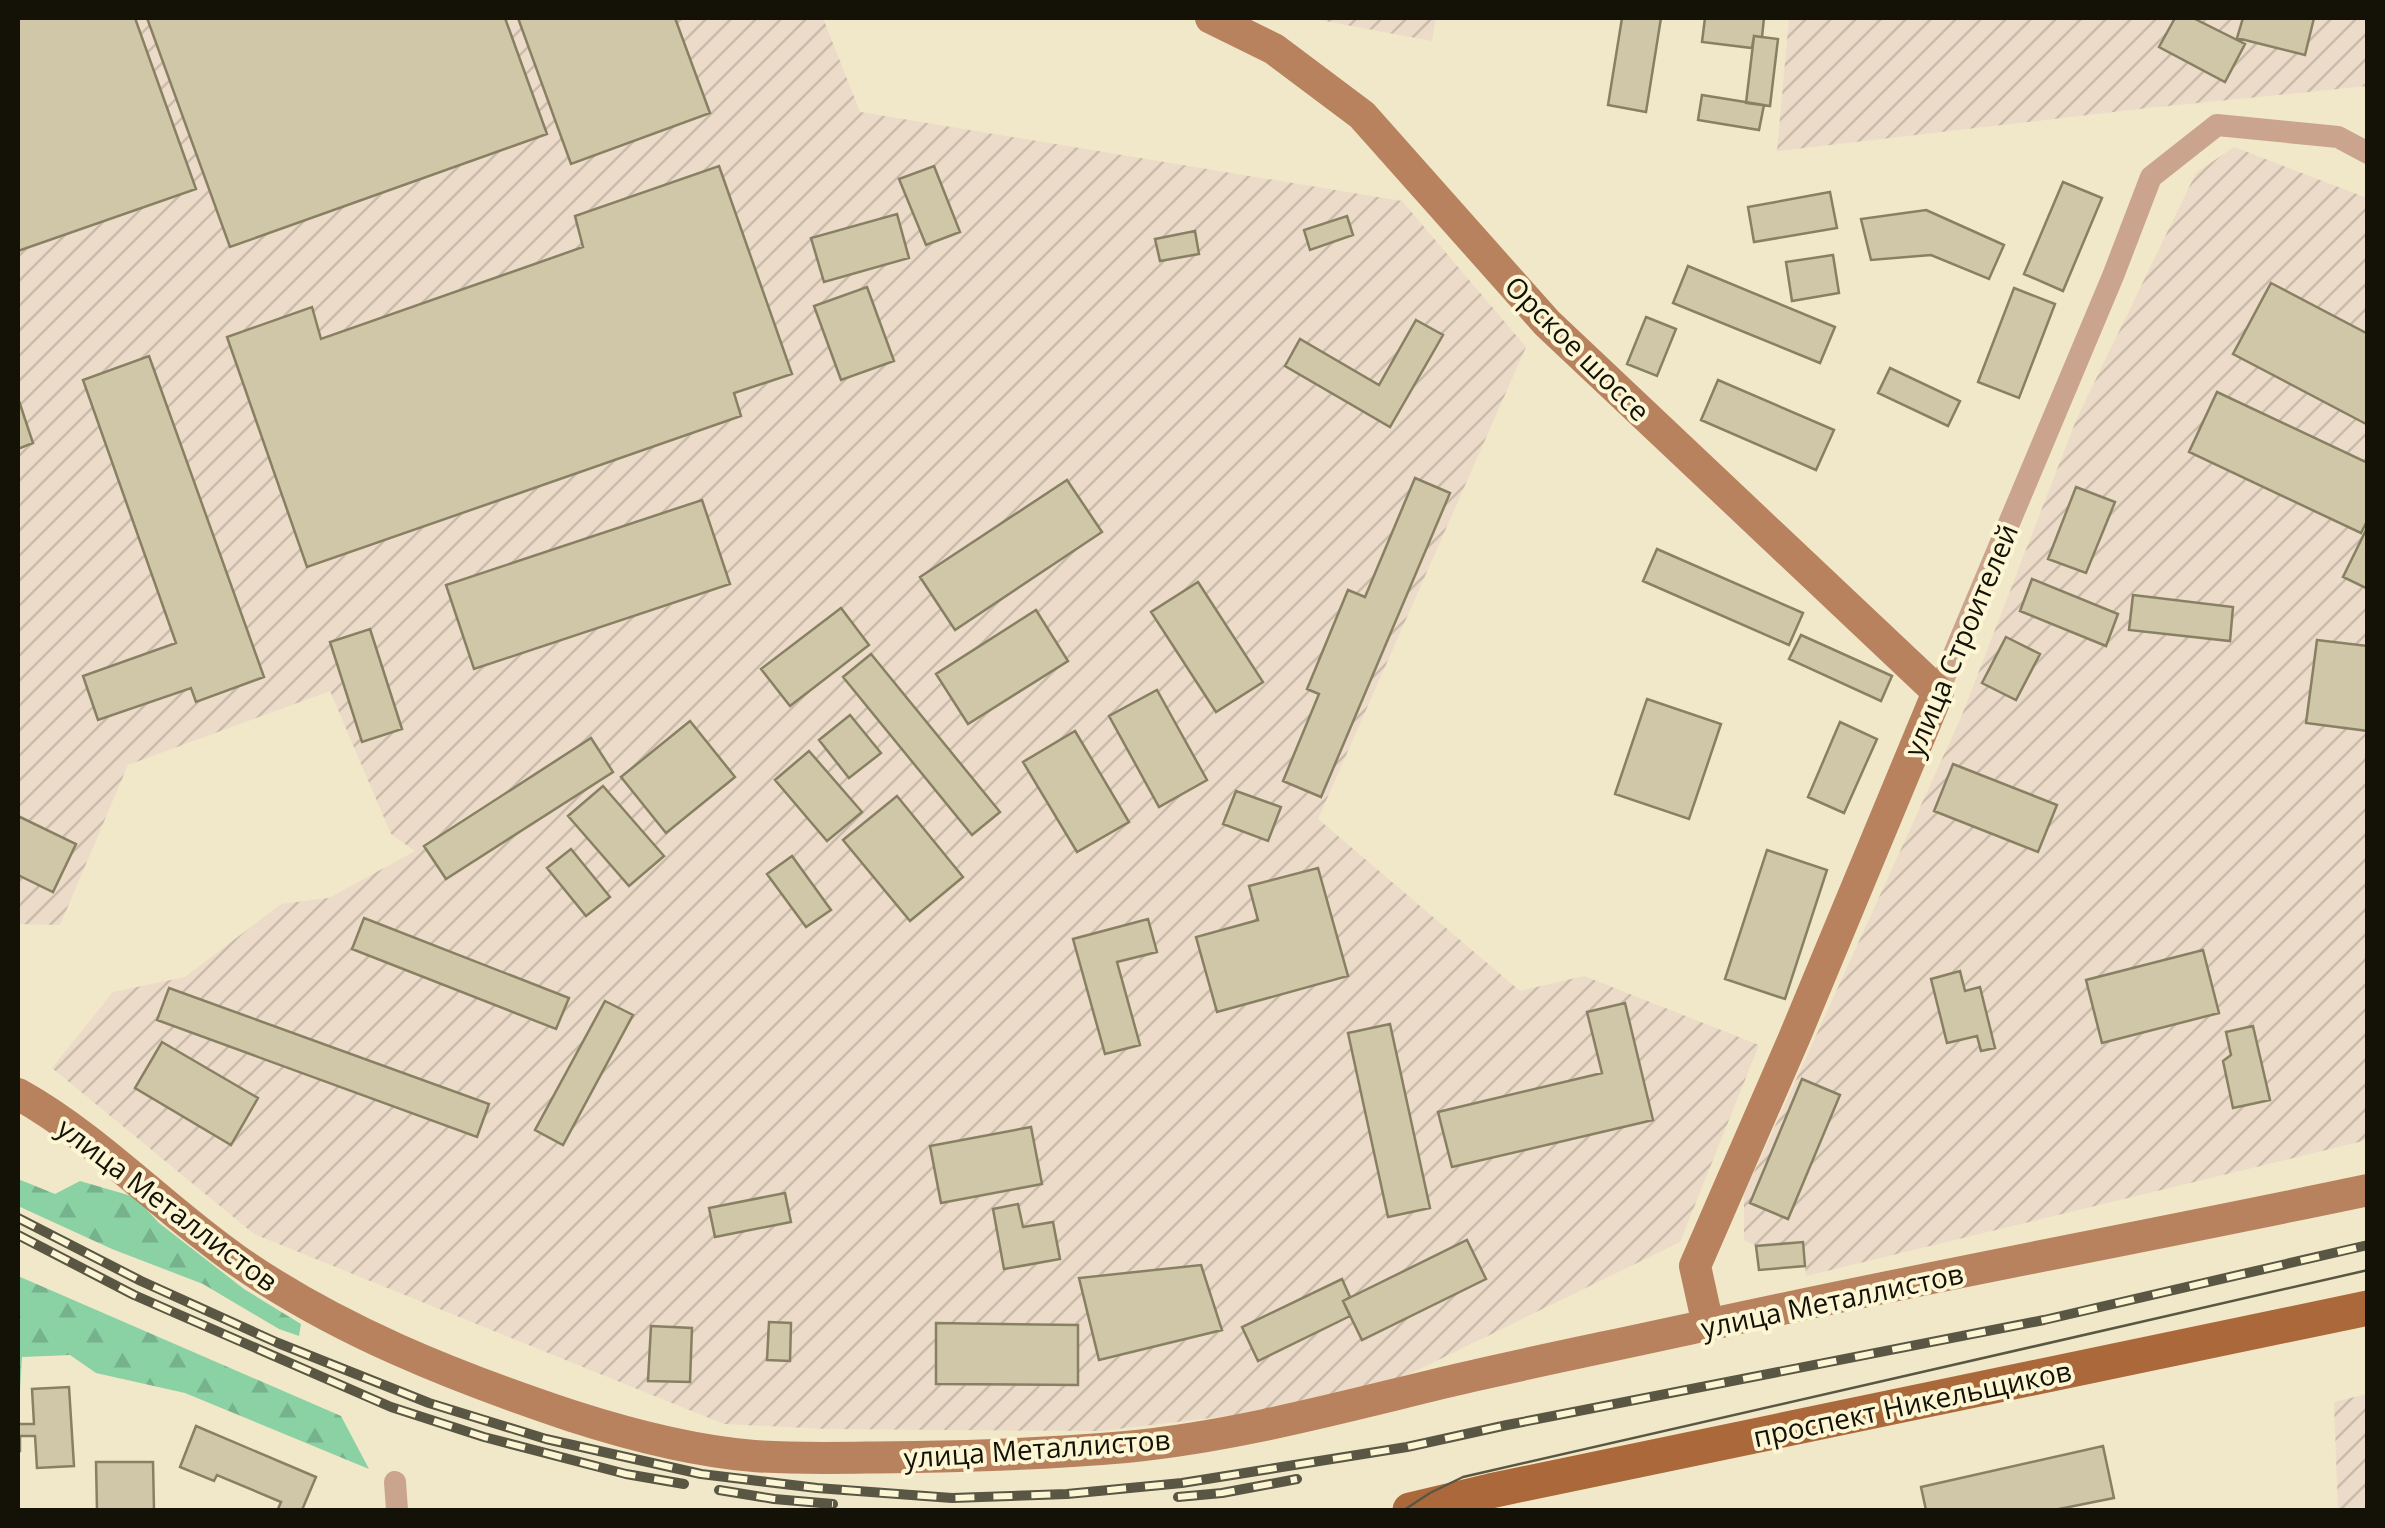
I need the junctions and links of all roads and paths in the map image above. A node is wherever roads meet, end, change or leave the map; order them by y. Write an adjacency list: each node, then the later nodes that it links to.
1 (1211, 18): 3 (main road, Орское шоссе)
2 (2368, 153): 3 (street, улица Строителей)
3 (1938, 692): 7 (main road, улица Строителей)
4 (18, 1094): 7 (main road, улица Металлистов)
5 (2368, 1190): 7 (main road, улица Металлистов)
6 (2368, 1308): 9 (main road, проспект Никельщиков)
7 (1708, 1324)
8 (395, 1482): 10 (street)
9 (1450, 1504): 11 (main road)
10 (397, 1510)
11 (1410, 1510)

